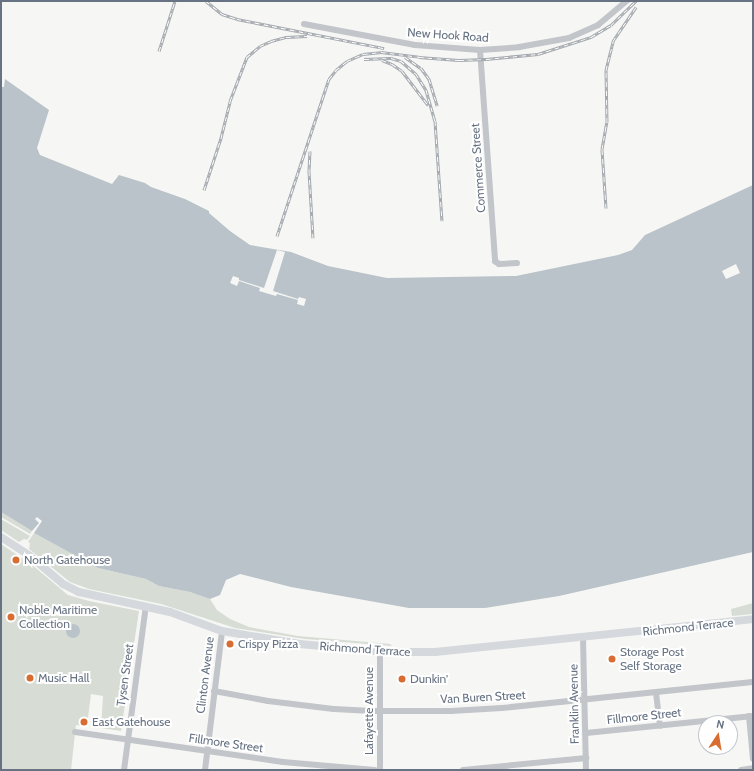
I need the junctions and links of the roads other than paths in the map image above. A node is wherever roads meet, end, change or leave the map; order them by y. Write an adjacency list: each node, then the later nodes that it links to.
1 (627, 1): 3 (street, New Hook Road)
2 (304, 24): 3 (street, New Hook Road)
3 (480, 50): 4 (street, Commerce Street)
4 (518, 263)
5 (1, 537): 6 (main road, Richmond Terrace)
6 (146, 606): 8 (main road, Richmond Terrace); 20 (street, Tysen Street)
7 (753, 619): 9 (main road, Richmond Terrace)
8 (222, 631): 10 (main road, Richmond Terrace); 12 (street, Clinton Avenue)
9 (583, 638): 10 (main road, Richmond Terrace); 14 (street, Franklin Avenue)
10 (380, 652): 15 (street, Lafayette Avenue)
11 (753, 682): 13 (street, Van Buren Street)
12 (214, 691): 15 (street, Van Buren Street); 21 (street, Clinton Avenue)
13 (656, 693): 14 (street, Van Buren Street); 17 (street)
14 (585, 700): 15 (street, Van Buren Street); 19 (street, Franklin Avenue)
15 (379, 711): 28 (street, Lafayette Avenue)
16 (751, 716): 17 (street, Fillmore Street); 23 (street)
17 (660, 726): 19 (street, Fillmore Street)
18 (75, 732): 20 (street, Fillmore Street)
19 (586, 734): 22 (street, Franklin Avenue)
20 (127, 740): 21 (street, Fillmore Street); 25 (street, Tysen Street)
21 (207, 752): 26 (street, Clinton Avenue); 27 (street, Fillmore Street)
22 (586, 758): 29 (street); 30 (street, Franklin Avenue)
23 (753, 760)
24 (753, 768): 31 (street)
25 (124, 770)
26 (205, 770)
27 (375, 770)
28 (380, 770)
29 (463, 770)
30 (586, 770)
31 (741, 770)

